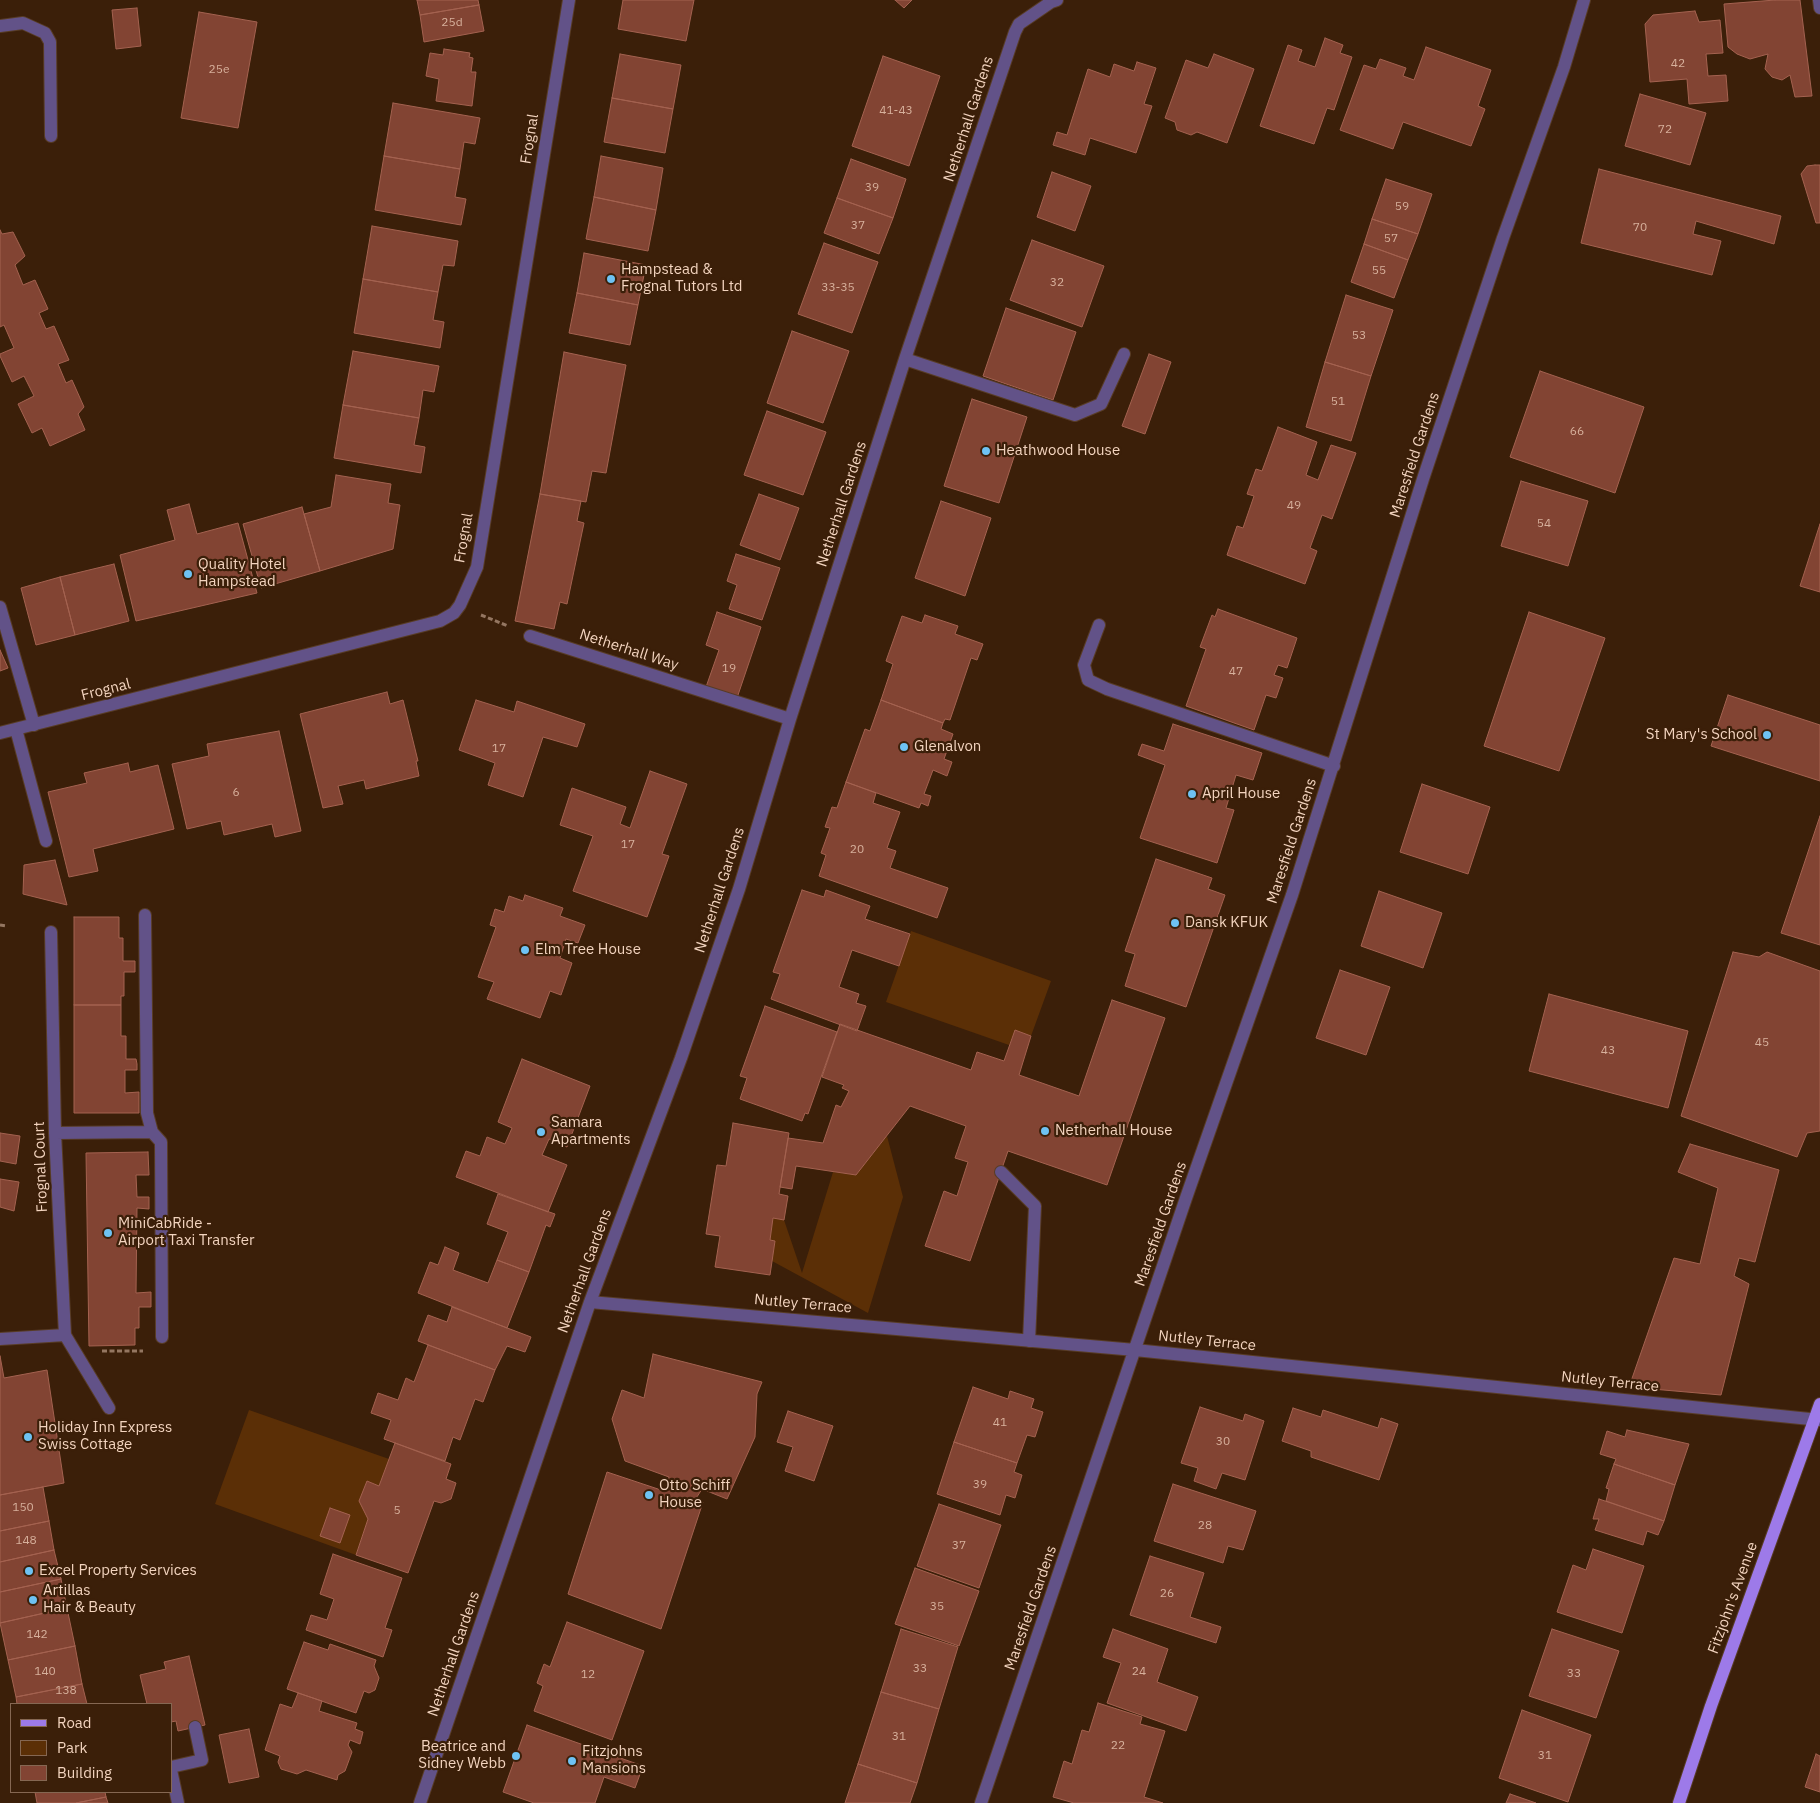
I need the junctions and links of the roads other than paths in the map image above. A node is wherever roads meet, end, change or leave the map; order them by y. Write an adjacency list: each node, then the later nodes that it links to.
1 (569, 0): 15 (street, Frognal)
2 (1057, 0): 5 (street, Netherhall Gardens)
3 (1584, 0): 18 (street, Maresfield Gardens)
4 (1820, 0): 6 (street)
5 (1039, 4): 10 (street, Netherhall Gardens)
6 (1820, 8)
7 (0, 26): 8 (street)
8 (52, 136)
9 (1124, 354): 10 (street)
10 (905, 359): 14 (street, Netherhall Gardens)
11 (0, 607): 15 (street)
12 (1099, 625): 18 (street)
13 (530, 636): 14 (street, Netherhall Way)
14 (790, 719): 25 (street, Netherhall Gardens)
15 (34, 725): 16 (street, Frognal)
16 (16, 729): 17 (street, Frognal); 19 (street)
17 (0, 733)
18 (1334, 766): 30 (street, Maresfield Gardens)
19 (46, 840)
20 (145, 915): 22 (street)
21 (51, 932): 23 (street, Frognal Court)
22 (152, 1132): 23 (street); 27 (street)
23 (55, 1133): 26 (street, Frognal Court)
24 (1001, 1172): 29 (street)
25 (590, 1302): 29 (street, Nutley Terrace); 38 (street, Netherhall Gardens)
26 (65, 1336): 28 (street); 32 (street)
27 (162, 1337)
28 (0, 1339)
29 (1029, 1341): 30 (street, Nutley Terrace)
30 (1135, 1350): 33 (street, Nutley Terrace); 39 (street, Maresfield Gardens)
31 (1820, 1404): 33 (main road, Fitzjohn's Avenue)
32 (109, 1408)
33 (1818, 1420): 40 (main road, Fitzjohn's Avenue)
34 (195, 1727): 35 (street)
35 (172, 1769)
36 (172, 1774): 37 (street)
37 (178, 1803)
38 (420, 1803)
39 (981, 1803)
40 (1679, 1803)

